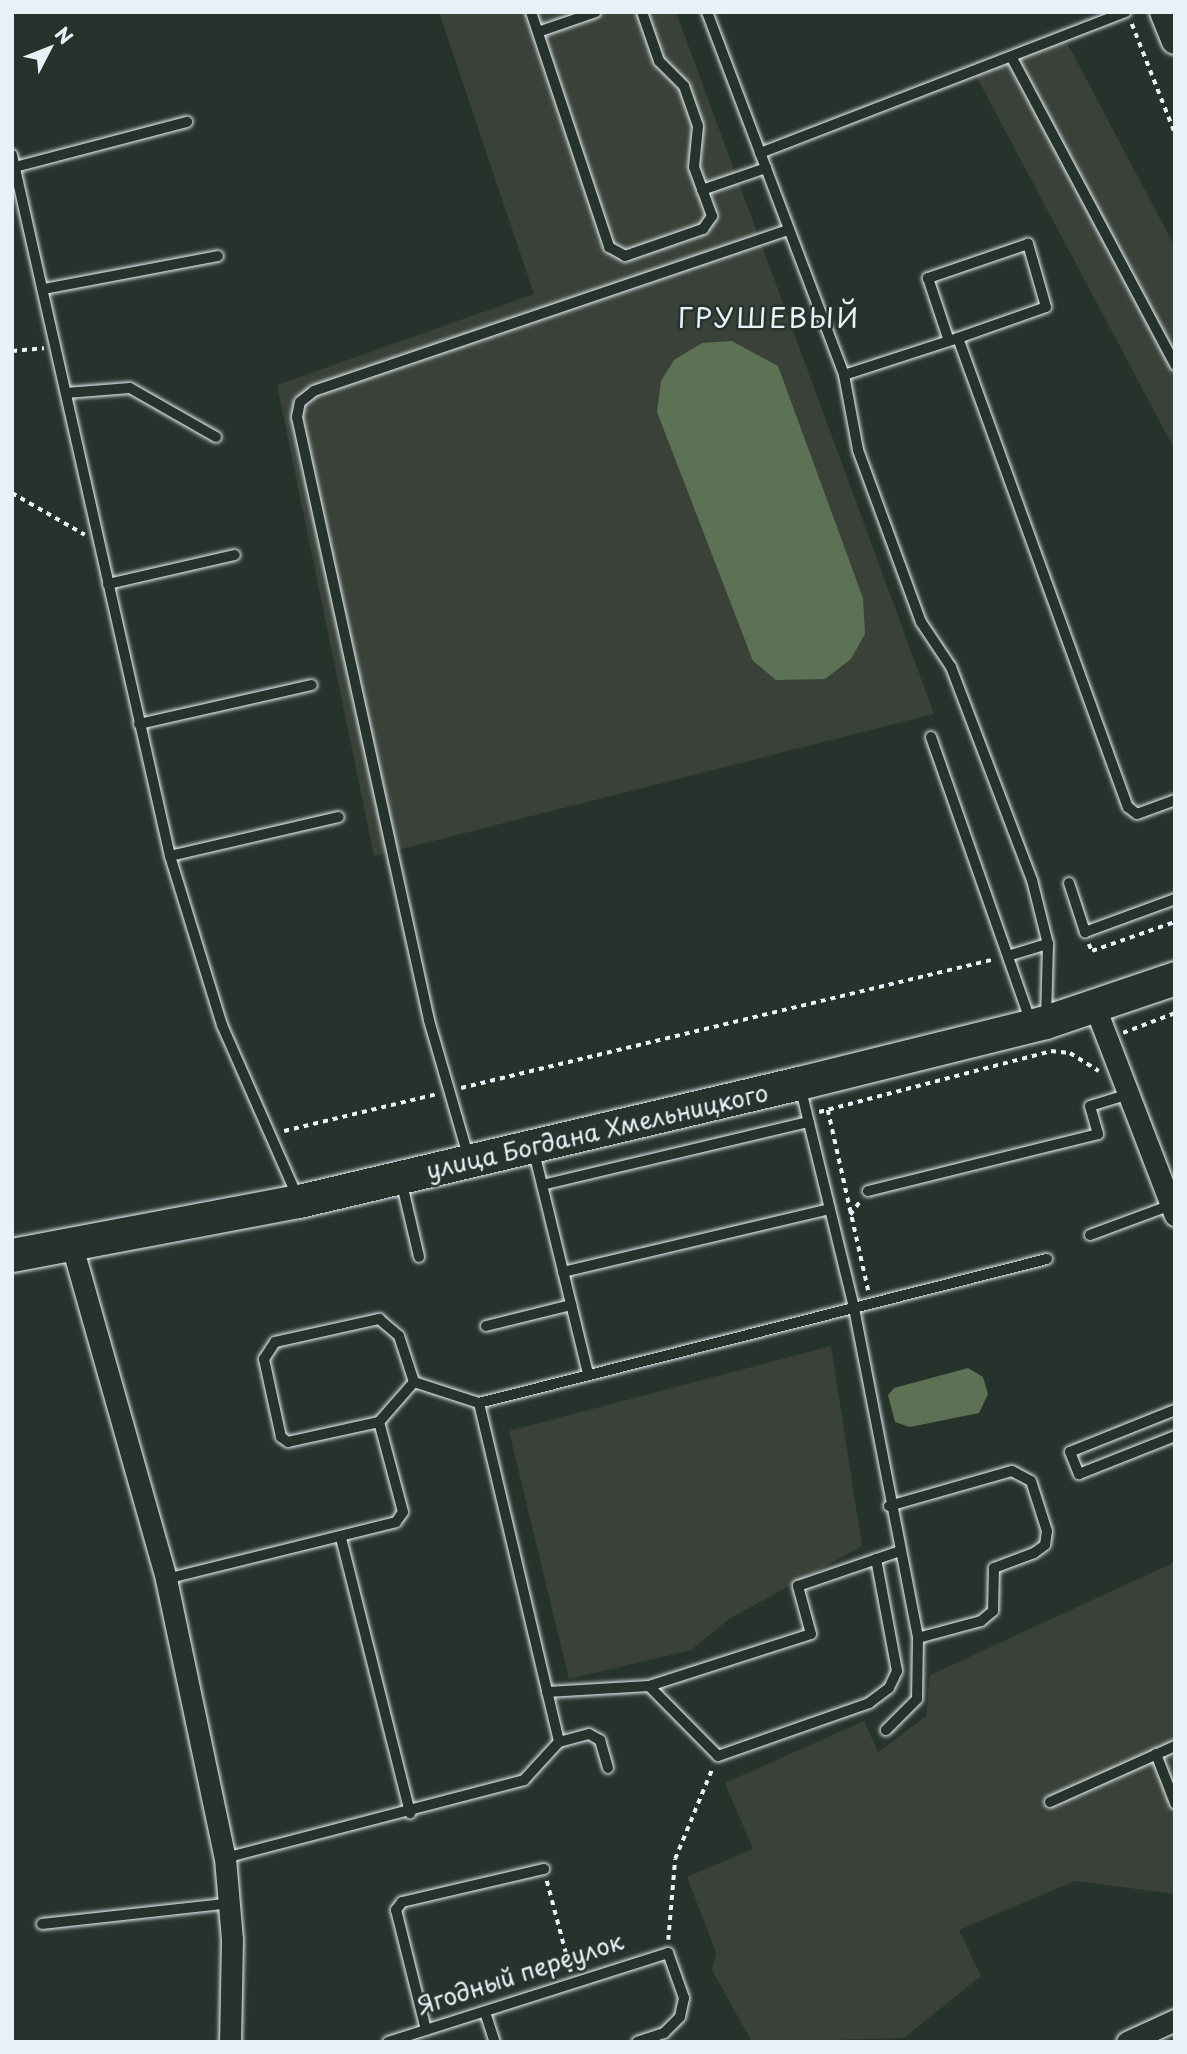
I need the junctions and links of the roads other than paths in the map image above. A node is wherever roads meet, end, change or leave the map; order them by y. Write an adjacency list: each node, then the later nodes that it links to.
1 (531, 12): 7 (lane)
2 (596, 12): 7 (lane)
3 (642, 12): 15 (lane)
4 (707, 12): 11 (lane)
5 (1163, 12): 8 (street)
6 (1129, 17): 9 (lane)
7 (538, 32): 15 (lane)
8 (1175, 41)
9 (1012, 58): 11 (lane); 20 (lane)
10 (187, 122): 13 (lane)
11 (760, 153): 14 (lane)
12 (12, 155): 13 (lane)
13 (15, 167): 18 (lane)
14 (766, 168): 15 (lane); 16 (lane)
15 (702, 190)
16 (788, 230): 21 (lane); 42 (lane)
17 (218, 256): 18 (lane)
18 (44, 289): 22 (lane)
19 (953, 339): 19 (lane); 21 (lane); 29 (lane)
20 (1175, 365)
21 (844, 375): 34 (lane)
22 (66, 393): 23 (lane); 25 (lane)
23 (216, 437)
24 (235, 555): 25 (lane)
25 (108, 584): 27 (lane)
26 (312, 685): 27 (lane)
27 (139, 724): 31 (lane)
28 (931, 737): 35 (lane)
29 (1175, 800)
30 (339, 817): 31 (lane)
31 (170, 856): 47 (lane)
32 (1069, 883): 33 (lane)
33 (1175, 899)
34 (1048, 944): 35 (lane); 38 (lane)
35 (1011, 955): 38 (lane)
36 (1175, 978): 37 (main road, улица Богдана Хмельницкого)
37 (1095, 1007): 38 (main road, улица Богдана Хмельницкого); 39 (street)
38 (1039, 1023): 40 (main road, улица Богдана Хмельницкого)
39 (1129, 1094): 45 (lane); 46 (street)
40 (805, 1107): 41 (main road, улица Богдана Хмельницкого); 44 (lane); 48 (lane)
41 (532, 1146): 42 (main road, улица Богдана Хмельницкого); 44 (lane)
42 (470, 1161): 43 (main road, улица Богдана Хмельницкого)
43 (400, 1177): 47 (main road, улица Богдана Хмельницкого); 52 (lane)
44 (542, 1185): 54 (lane)
45 (868, 1191)
46 (1171, 1198): 49 (lane)
47 (299, 1201): 50 (main road, улица Богдана Хмельницкого)
48 (830, 1209): 54 (lane); 56 (lane)
49 (1090, 1235)
50 (72, 1246): 51 (main road, улица Богдана Хмельницкого); 68 (street)
51 (12, 1255)
52 (419, 1257)
53 (1047, 1259): 56 (lane)
54 (563, 1272): 55 (lane)
55 (571, 1306): 57 (lane); 58 (lane)
56 (854, 1308): 58 (lane); 64 (lane)
57 (486, 1326)
58 (588, 1373): 60 (lane)
59 (414, 1382): 60 (lane); 62 (lane); 62 (lane)
60 (480, 1403): 71 (lane)
61 (1175, 1410): 63 (lane)
62 (379, 1422): 65 (lane)
63 (1175, 1436)
64 (889, 1506): 66 (lane); 69 (lane)
65 (341, 1538): 68 (lane); 79 (lane)
66 (900, 1551): 67 (lane); 69 (lane)
67 (876, 1559): 70 (lane); 70 (lane)
68 (166, 1579): 80 (street)
69 (918, 1638): 72 (lane)
70 (649, 1686): 71 (lane)
71 (547, 1692): 73 (lane)
72 (886, 1730)
73 (559, 1742): 76 (lane); 79 (lane)
74 (1175, 1746): 75 (lane)
75 (1156, 1754): 77 (lane); 78 (lane)
76 (608, 1768)
77 (1050, 1802)
78 (1175, 1804)
79 (410, 1813): 80 (lane)
80 (225, 1858): 82 (street)
81 (544, 1869): 86 (lane)
82 (231, 1903): 83 (lane); 87 (street)
83 (42, 1924)
84 (485, 2012): 86 (lane, Ягодный переулок); 89 (lane); 90 (lane, Ягодный переулок)
85 (1175, 2020): 91 (street)
86 (426, 2031): 88 (lane, Ягодный переулок)
87 (230, 2042)
88 (388, 2042)
89 (495, 2042)
90 (637, 2042)
91 (1127, 2042)

